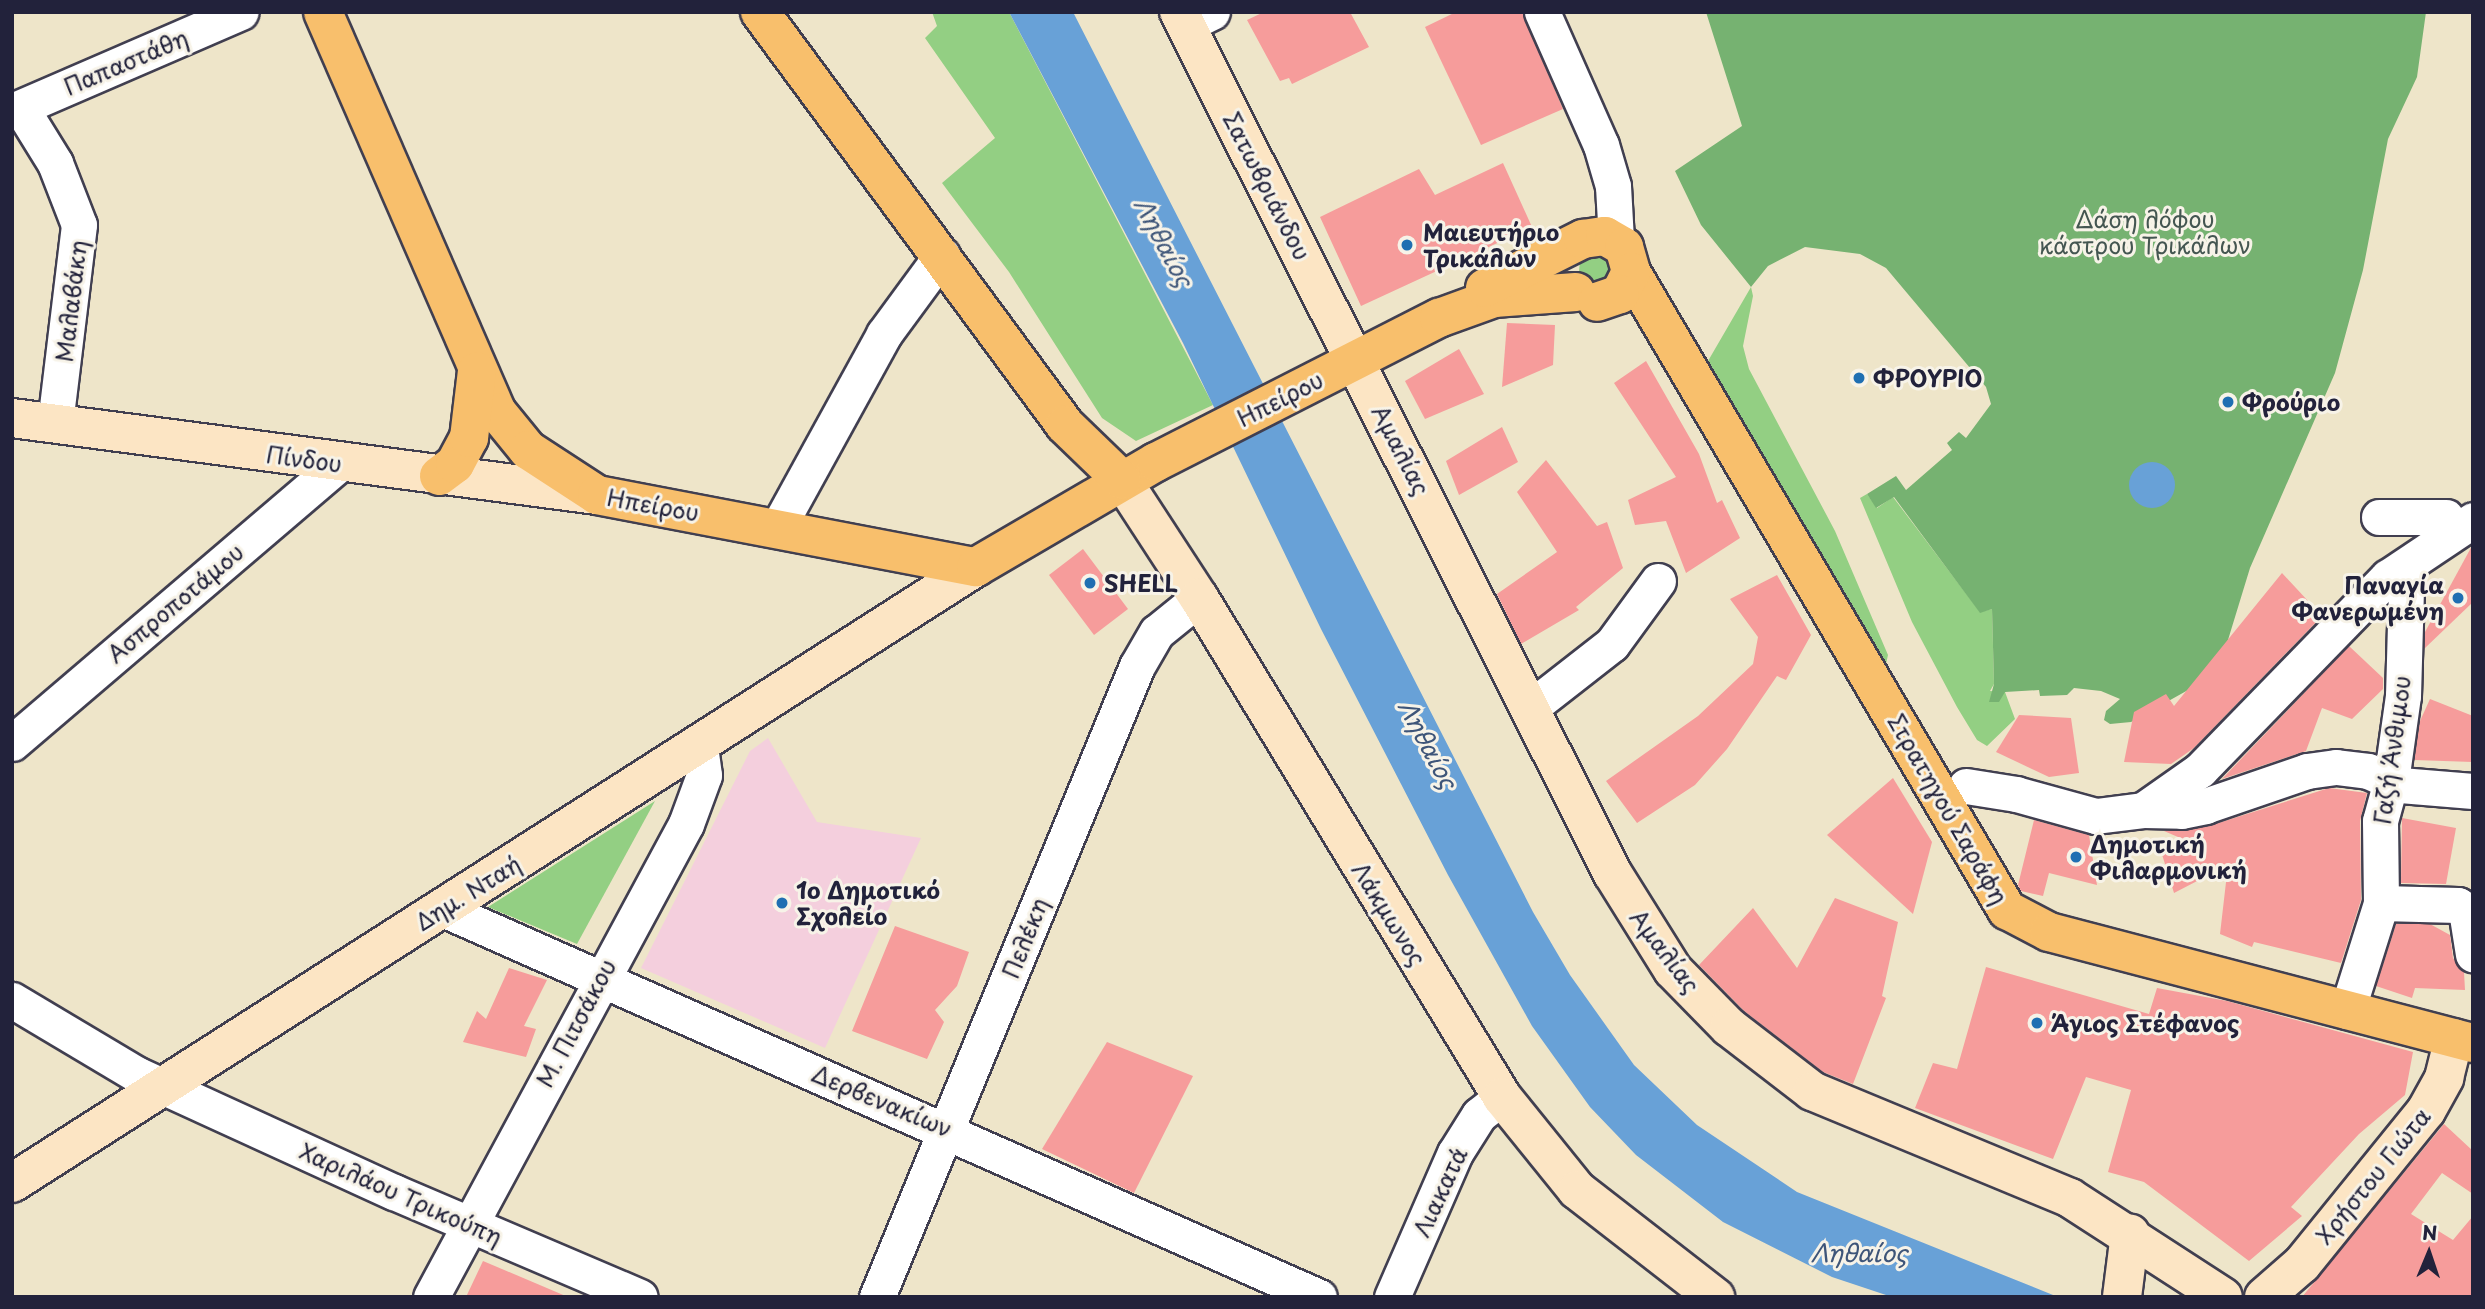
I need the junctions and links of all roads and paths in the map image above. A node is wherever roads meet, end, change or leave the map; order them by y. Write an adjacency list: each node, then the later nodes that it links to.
1 (240, 12): 6 (street, Παπαστάθη)
2 (323, 12): 13 (main road, Ηπείρου)
3 (760, 12): 8 (main road)
4 (1542, 12): 7 (street)
5 (1192, 17): 12 (street, Σατωβριάνδου)
6 (16, 109): 15 (street, Μαλαβάκη)
7 (1608, 252): 9 (main road); 9 (main road); 10 (main road, Ηπείρου); 11 (main road)
8 (942, 255): 18 (main road); 22 (street)
9 (1586, 297): 10 (main road, Ηπείρου); 11 (main road)
10 (1439, 318): 12 (main road, Ηπείρου)
11 (1687, 361): 41 (main road, Στρατηγού Σαράφη)
12 (1342, 368): 18 (main road, Ηπείρου); 29 (street, Αμαλίας)
13 (477, 369): 17 (main road); 19 (main road, Ηπείρου)
14 (12, 418): 15 (street, Πίνδου)
15 (55, 424): 16 (street, Πίνδου)
16 (339, 464): 17 (street, Πίνδου); 30 (street, Ασπροποτάμου)
17 (439, 476): 19 (street, Πίνδου)
18 (1122, 480): 24 (main road, Ηπείρου); 27 (street, Λάκμωνος)
19 (597, 495): 22 (main road, Ηπείρου)
20 (2379, 517): 21 (street)
21 (2462, 521): 25 (street)
22 (778, 527): 23 (main road, Ηπείρου)
23 (915, 554): 24 (main road, Ηπείρου); 28 (street)
24 (976, 567): 28 (street, Δημ. Νταή)
25 (2400, 570): 32 (street, Γαζή Άνθιμου); 35 (street)
26 (1658, 581): 29 (street)
27 (1199, 598): 44 (street, Λάκμωνος); 45 (street, Πελέκη)
28 (923, 603): 31 (street, Δημ. Νταή)
29 (1530, 709): 49 (street, Αμαλίας)
30 (12, 743)
31 (700, 745): 37 (street, Δημ. Νταή); 39 (street, Μ. Πιτσάκου)
32 (2391, 780): 34 (street); 35 (street); 36 (street, Γαζή Άνθιμου)
33 (1966, 786): 35 (street)
34 (2473, 791)
35 (2143, 810)
36 (2381, 903): 38 (street); 41 (street, Γαζή Άνθιμου)
37 (443, 909): 39 (street, Δερβενακίων); 43 (street, Δημ. Νταή)
38 (2473, 954)
39 (600, 979): 45 (street, Δερβενακίων); 48 (street, Μ. Πιτσάκου)
40 (12, 1000): 43 (street, Χαριλάου Τρικούπη)
41 (2347, 1011): 42 (main road, Στρατηγού Σαράφη)
42 (2463, 1040): 59 (street, Χρήστου Γιώτα)
43 (164, 1086): 46 (street, Δημ. Νταή); 48 (street, Χαριλάου Τρικούπη)
44 (1502, 1097): 47 (street, Λάκμωνος); 55 (street, Λιακατά)
45 (946, 1129): 53 (street, Πελέκη); 54 (street, Δερβενακίων)
46 (12, 1183)
47 (1577, 1190): 56 (street); 57 (street, Λάκμωνος)
48 (469, 1224): 51 (street, Μ. Πιτσάκου); 52 (street, Χαριλάου Τρικούπη)
49 (2130, 1234): 50 (street); 58 (street, Αμαλίας)
50 (2124, 1286)
51 (430, 1297)
52 (640, 1297)
53 (877, 1297)
54 (1319, 1297)
55 (1392, 1297)
56 (1671, 1297)
57 (1715, 1297)
58 (2223, 1297)
59 (2264, 1297)

